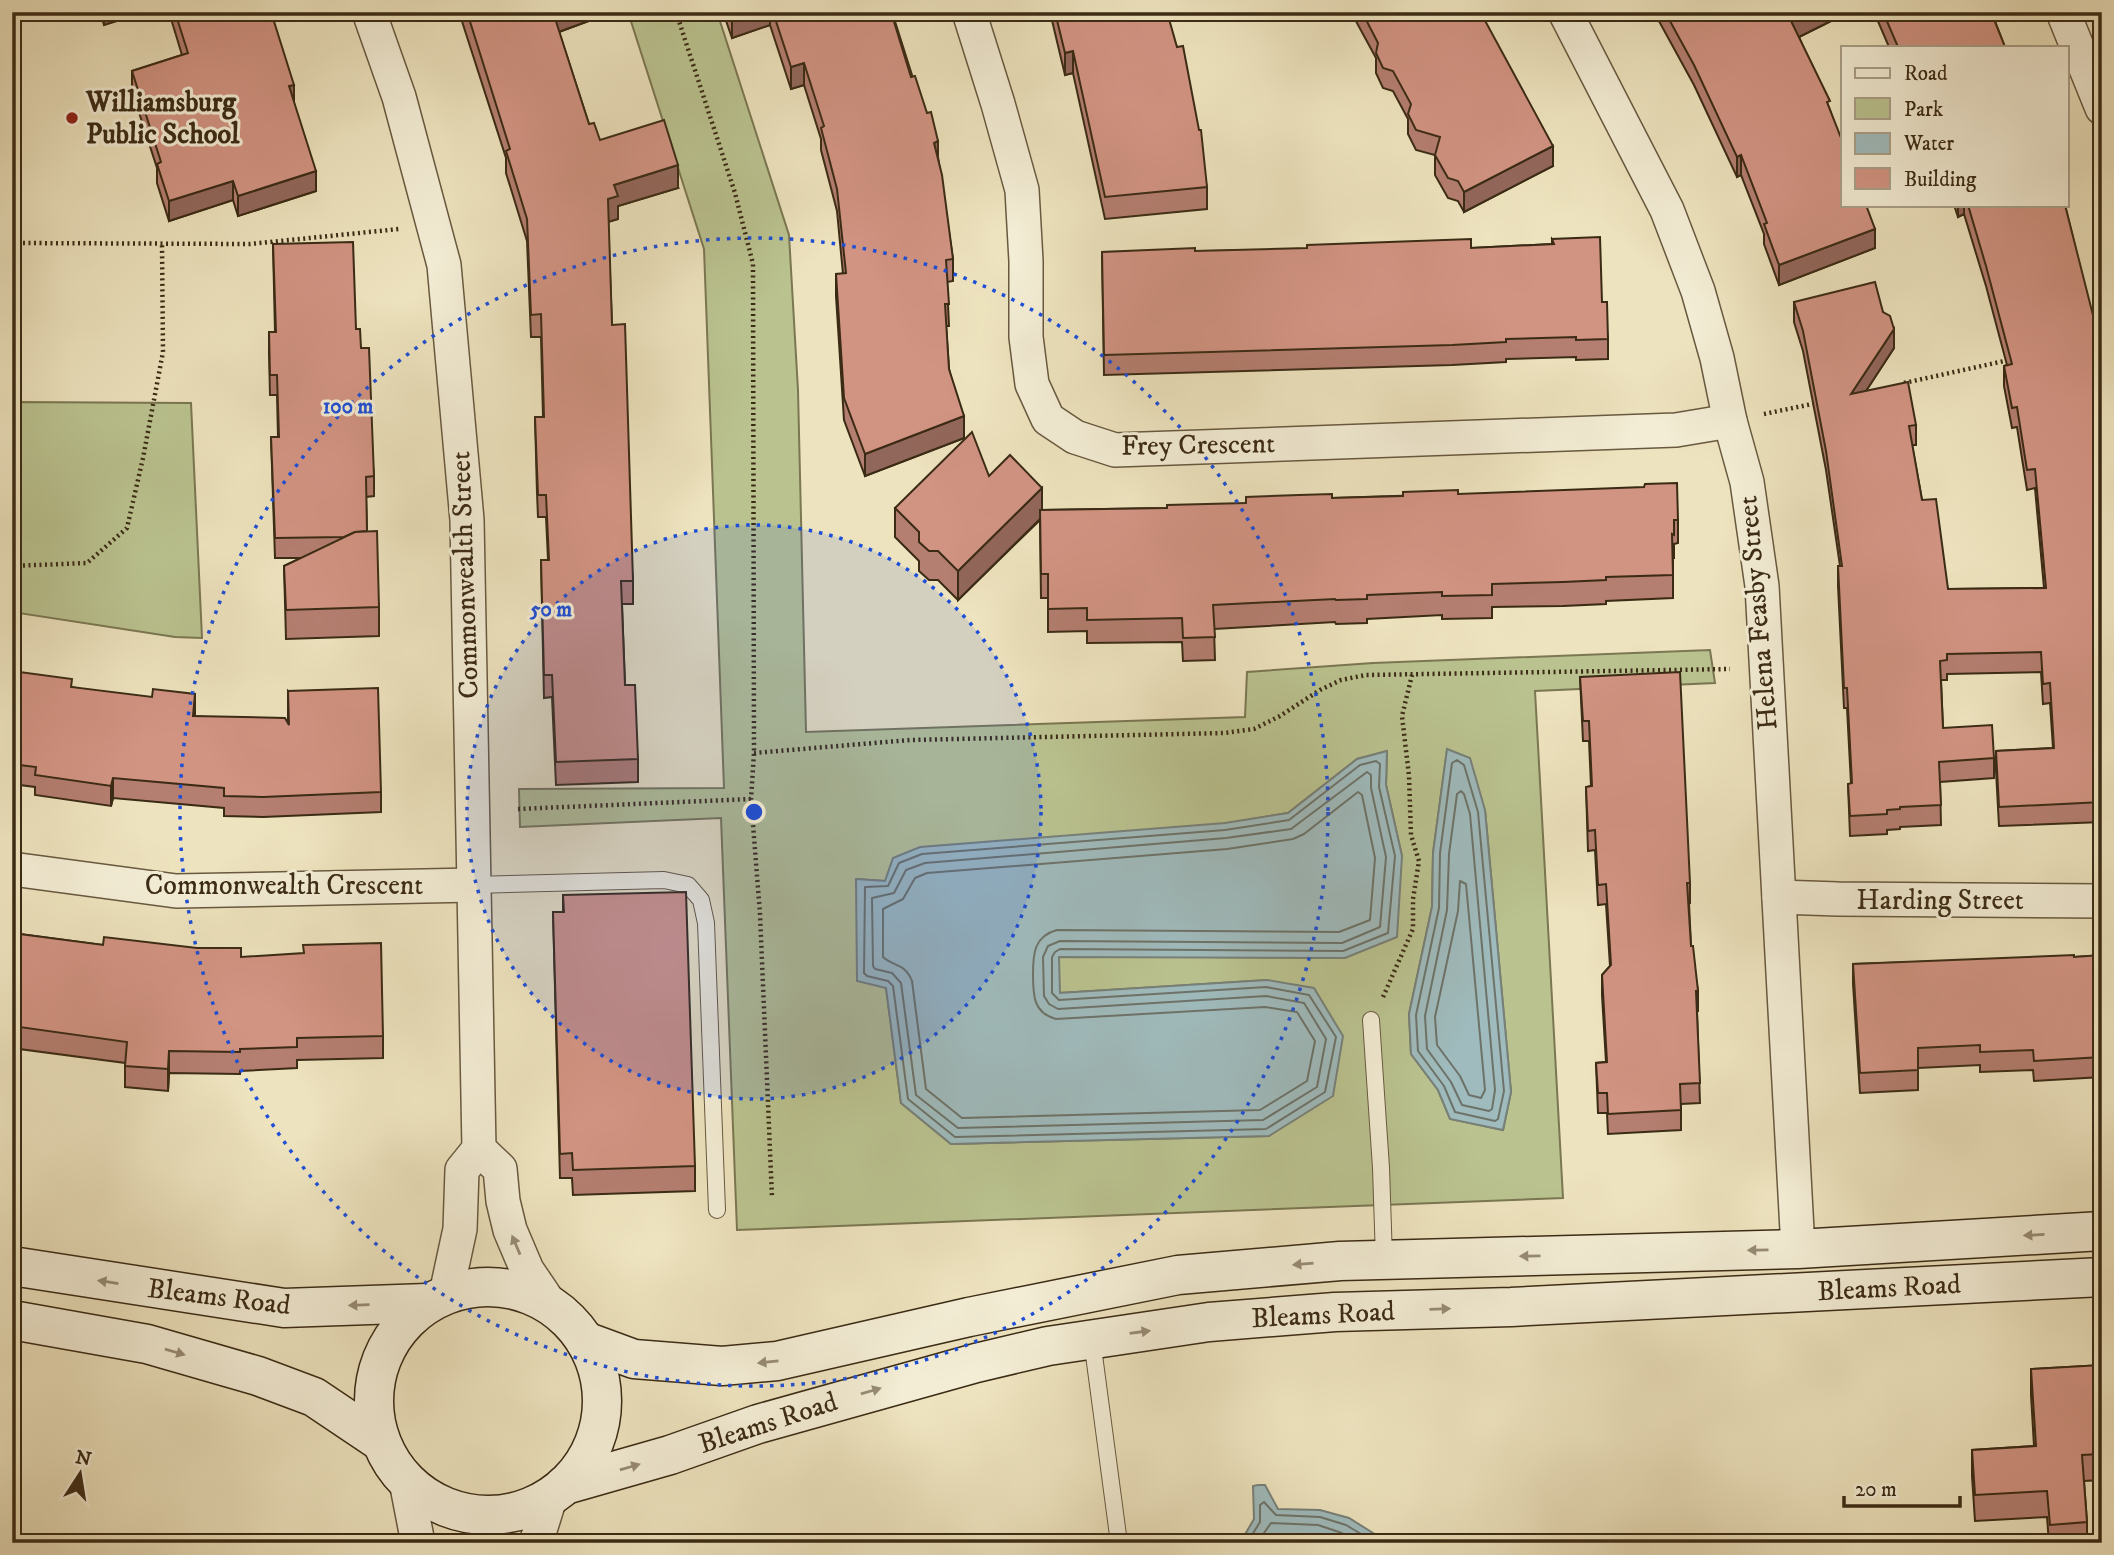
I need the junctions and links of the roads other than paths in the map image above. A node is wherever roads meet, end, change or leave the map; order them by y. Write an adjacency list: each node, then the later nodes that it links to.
1 (369, 12): 9 (street, Commonwealth Street)
2 (969, 12): 7 (street, Frey Crescent)
3 (1564, 12): 7 (street, Helena Feasby Street)
4 (2063, 12): 5 (street)
5 (2093, 61): 6 (street)
6 (2102, 108)
7 (1730, 421): 10 (street, Helena Feasby Street)
8 (12, 869): 9 (street, Commonwealth Crescent)
9 (473, 885): 13 (street, Commonwealth Street); 14 (lane)
10 (1779, 897): 11 (street, Harding Street); 16 (street, Helena Feasby Street)
11 (2102, 901)
12 (1371, 1020): 17 (lane)
13 (479, 1149): 20 (street); 21 (street, one-way to 13)
14 (717, 1210)
15 (2102, 1231): 16 (main road, Bleams Road, one-way to 16)
16 (1798, 1249): 17 (main road, Bleams Road, one-way to 17)
17 (1384, 1259): 24 (main road, Bleams Road, one-way to 24)
18 (12, 1266): 20 (main road, Bleams Road, one-way to 18)
19 (2102, 1277): 23 (main road, Bleams Road, one-way to 19)
20 (436, 1298): 21 (main road); 25 (main road)
21 (550, 1304): 24 (main road)
22 (12, 1320): 25 (main road, Bleams Road, one-way to 25)
23 (1092, 1340): 27 (main road, Bleams Road, one-way to 23); 30 (lane)
24 (585, 1342): 27 (main road)
25 (381, 1441): 26 (main road)
26 (406, 1481): 27 (main road); 28 (street)
27 (557, 1491): 29 (street)
28 (418, 1543)
29 (536, 1543)
30 (1119, 1543)

